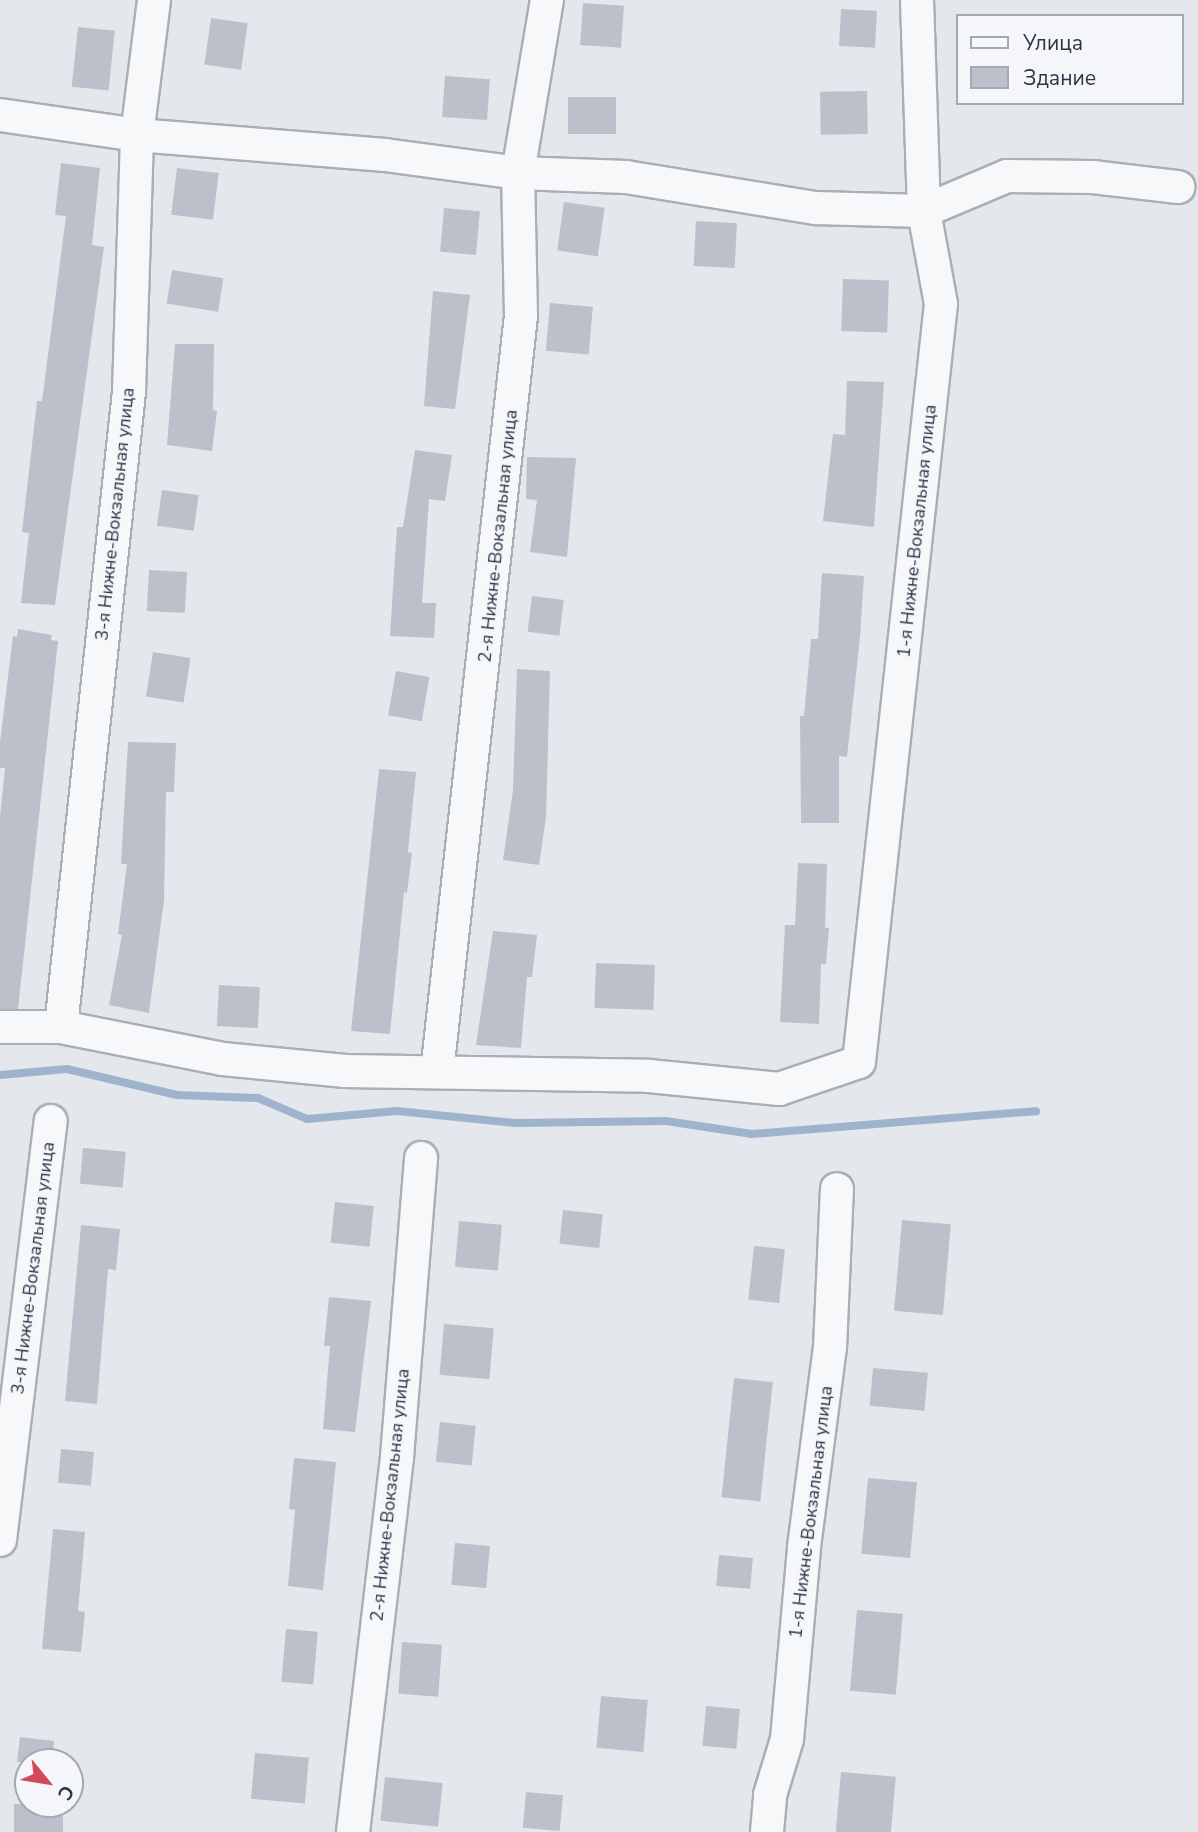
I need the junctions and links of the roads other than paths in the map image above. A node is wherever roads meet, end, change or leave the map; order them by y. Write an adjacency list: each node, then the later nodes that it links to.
1 (153, 0): 5 (street, 3-я Нижне-Вокзальная улица)
2 (547, 0): 6 (street, 2-я Нижне-Вокзальная улица)
3 (917, 0): 8 (street, 1-я Нижне-Вокзальная улица)
4 (0, 115): 5 (street)
5 (137, 135): 6 (street); 10 (street, 3-я Нижне-Вокзальная улица)
6 (518, 173): 8 (street); 11 (street, 2-я Нижне-Вокзальная улица)
7 (1178, 187): 8 (street)
8 (924, 211): 11 (street, 1-я Нижне-Вокзальная улица)
9 (0, 1027): 10 (street)
10 (61, 1027): 11 (street)
11 (437, 1072)
12 (51, 1121): 15 (street, 3-я Нижне-Вокзальная улица)
13 (421, 1158): 16 (street, 2-я Нижне-Вокзальная улица)
14 (837, 1189): 17 (street, 1-я Нижне-Вокзальная улица)
15 (0, 1540)
16 (353, 1832)
17 (767, 1832)

